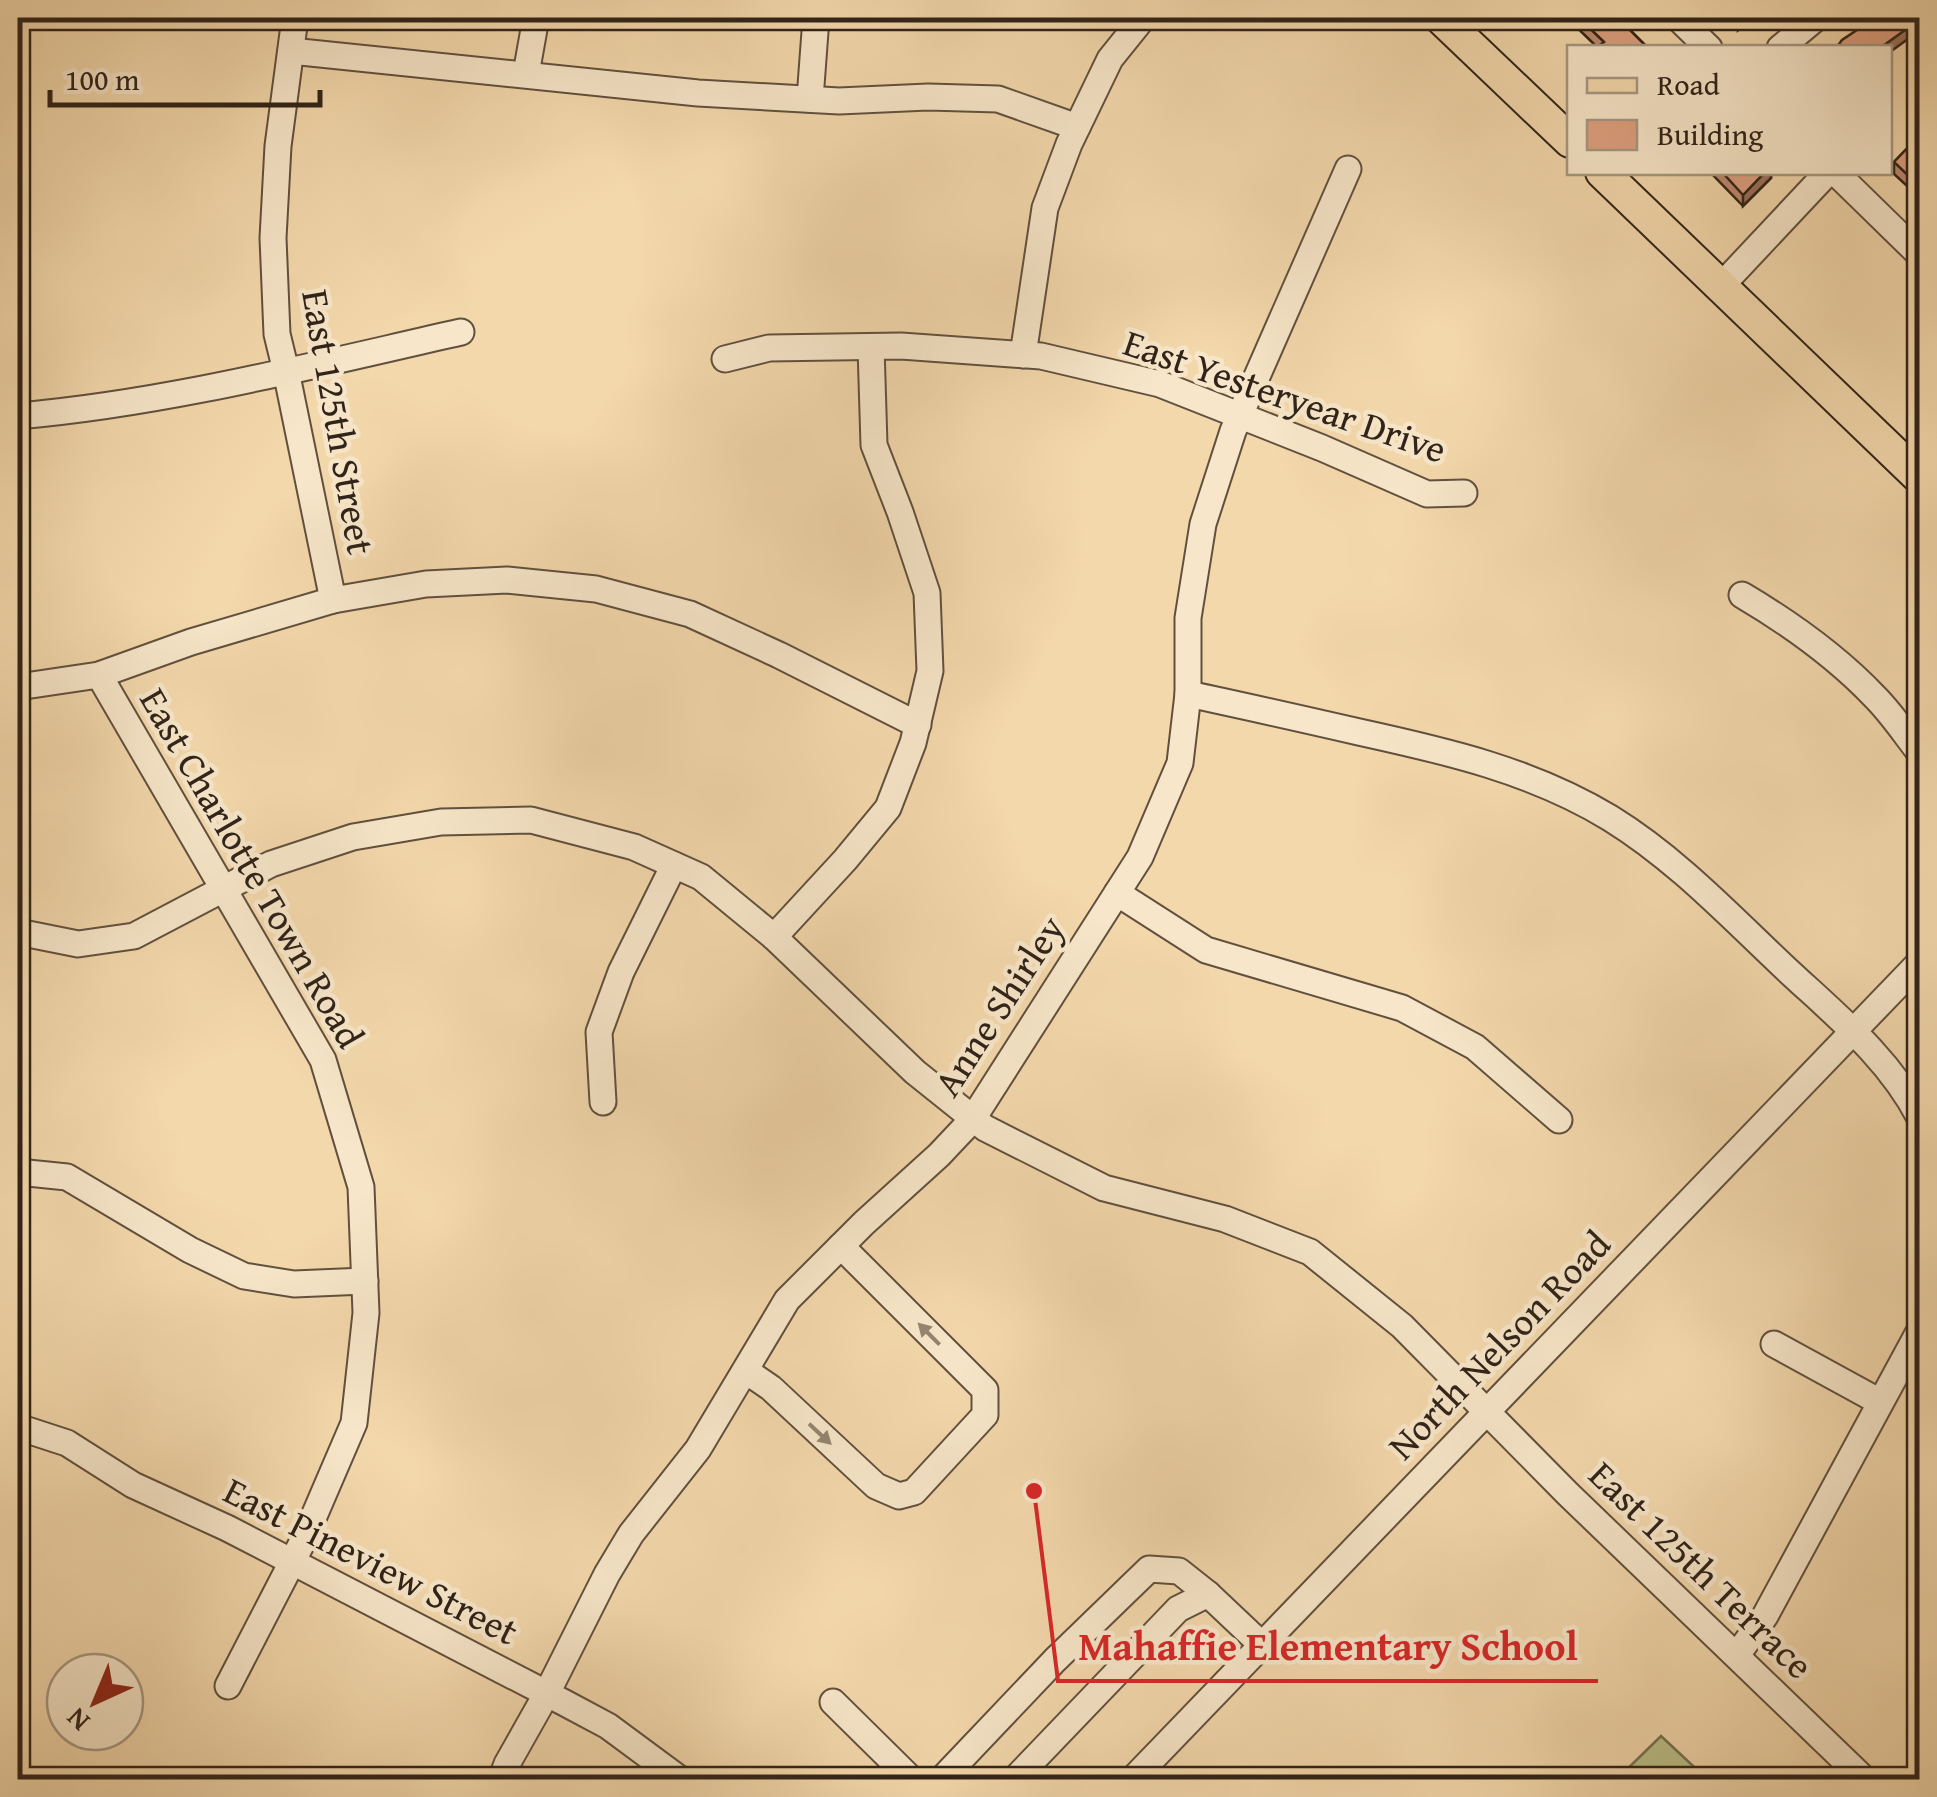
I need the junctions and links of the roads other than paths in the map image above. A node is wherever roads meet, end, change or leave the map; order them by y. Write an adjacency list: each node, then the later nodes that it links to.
1 (295, 18): 10 (street, East 125th Street)
2 (536, 18): 11 (street)
3 (816, 18): 12 (street)
4 (1142, 18): 13 (street)
5 (1441, 18): 14 (main road)
6 (1678, 18): 8 (street)
7 (1816, 18): 9 (street)
8 (1705, 45)
9 (1784, 45)
10 (291, 51): 11 (street); 25 (street, East 125th Street)
11 (526, 74): 12 (street)
12 (810, 100): 13 (street)
13 (1077, 126): 23 (street)
14 (1567, 138)
15 (1348, 169): 27 (street, Anne Shirley)
16 (1605, 175): 20 (main road)
17 (1829, 175): 20 (street)
18 (1835, 175): 19 (street)
19 (1920, 255)
20 (1720, 286): 28 (main road)
21 (461, 332): 25 (street)
22 (871, 346): 23 (street, East Yesteryear Drive); 24 (street, East Yesteryear Drive); 35 (street)
23 (1022, 355): 27 (street, East Yesteryear Drive)
24 (725, 359)
25 (286, 372): 26 (street); 31 (street, East 125th Street)
26 (18, 416)
27 (1240, 416): 29 (street, East Yesteryear Drive); 34 (street, Anne Shirley)
28 (1920, 478)
29 (1464, 492)
30 (1742, 595): 36 (street)
31 (333, 600): 32 (street); 35 (street)
32 (99, 675): 33 (street); 38 (street, East Charlotte Town Road)
33 (18, 687)
34 (1188, 694): 39 (street, Anne Shirley); 43 (street)
35 (918, 725): 41 (street)
36 (1920, 754)
37 (674, 864): 38 (street, East 125th Terrace); 41 (street, East 125th Terrace); 44 (street)
38 (225, 889): 40 (street, East 125th Terrace); 50 (street, East Charlotte Town Road)
39 (1117, 893): 46 (street, Anne Shirley); 47 (street)
40 (18, 932)
41 (774, 937): 46 (street, East 125th Terrace)
42 (1920, 962): 43 (street, North Nelson Road)
43 (1854, 1031): 45 (street); 55 (street, North Nelson Road)
44 (602, 1102)
45 (1920, 1118)
46 (972, 1120): 49 (street, Anne Shirley); 55 (street, East 125th Terrace)
47 (1559, 1120)
48 (18, 1172): 50 (street)
49 (841, 1246): 53 (street, Anne Shirley); 53 (street, one-way to 49)
50 (365, 1281): 57 (street, East Charlotte Town Road)
51 (1920, 1330): 54 (street)
52 (1774, 1344): 54 (street)
53 (746, 1371): 62 (street, Anne Shirley)
54 (1880, 1402): 60 (street)
55 (1486, 1413): 59 (street, North Nelson Road); 60 (street, East 125th Terrace)
56 (18, 1427): 57 (street, East Pineview Street)
57 (292, 1563): 61 (street, East Charlotte Town Road); 62 (street, East Pineview Street)
58 (1208, 1594): 59 (street); 67 (street); 68 (street)
59 (1262, 1646): 69 (street, North Nelson Road)
60 (1737, 1655): 70 (street, East 125th Terrace)
61 (228, 1686)
62 (546, 1693): 64 (street, Anne Shirley); 65 (street, East Pineview Street)
63 (833, 1702): 66 (street)
64 (501, 1780)
65 (681, 1780)
66 (912, 1780)
67 (941, 1780)
68 (1014, 1780)
69 (1132, 1780)
70 (1866, 1780)

